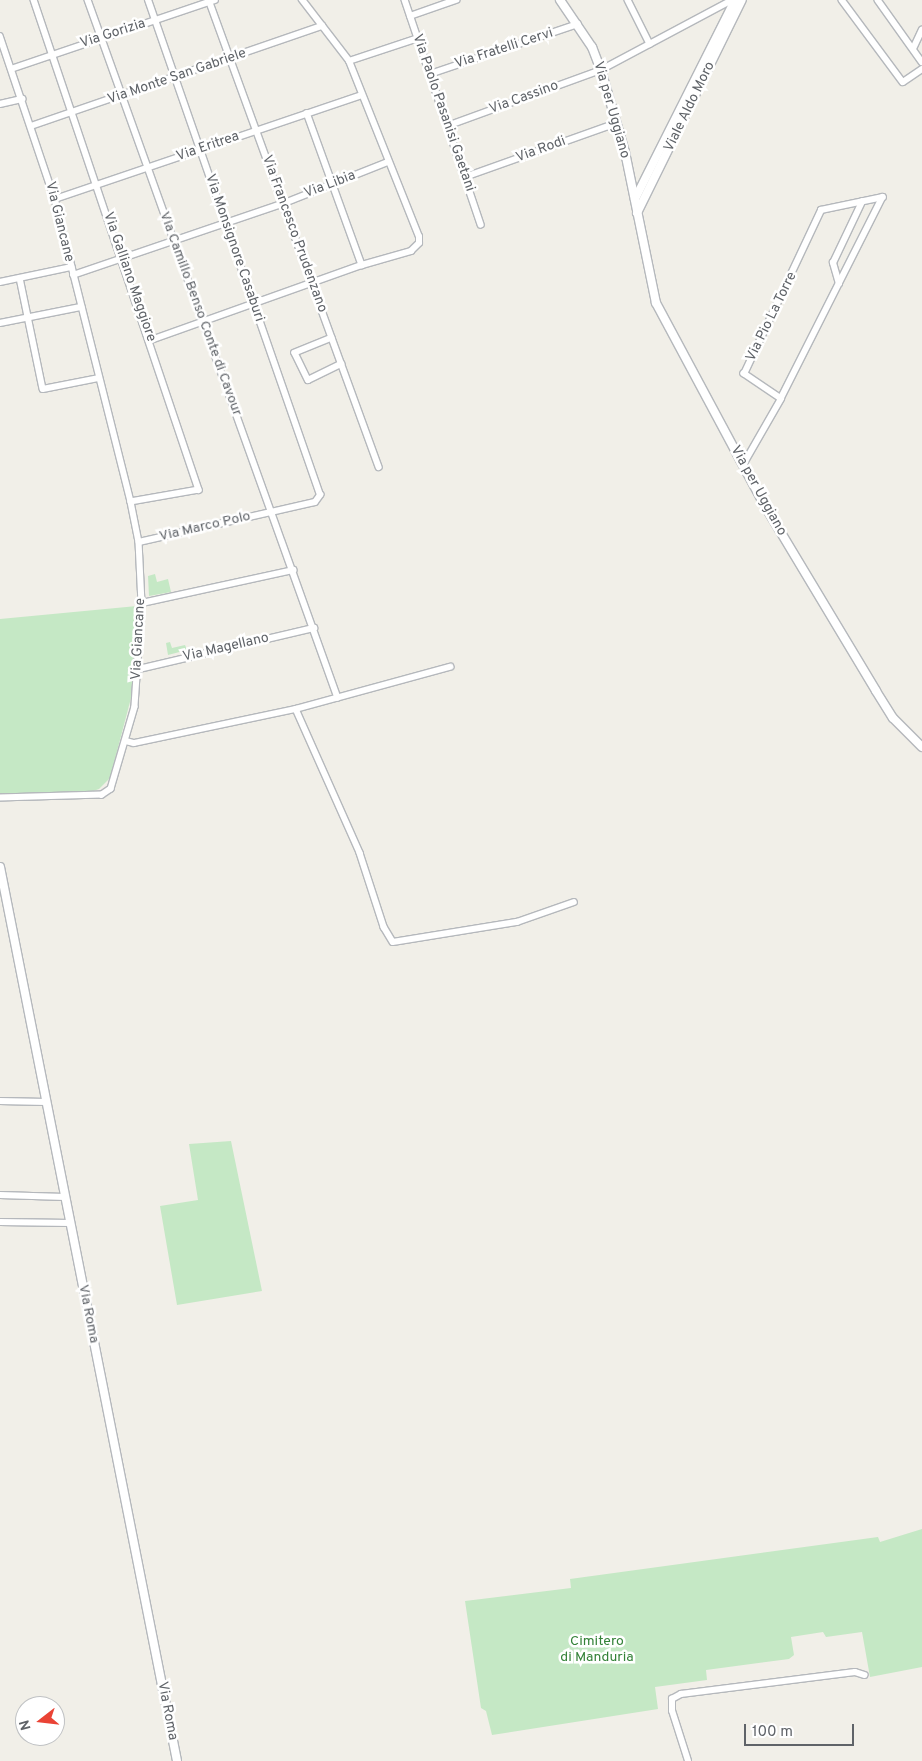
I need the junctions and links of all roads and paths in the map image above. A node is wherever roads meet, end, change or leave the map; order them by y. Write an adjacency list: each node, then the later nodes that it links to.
1 (34, 0): 25 (street, Via Galliano Maggiore)
2 (88, 0): 20 (street, Via Camillo Benso Conte di Cavour)
3 (148, 0): 15 (street, Via Monsignore Casaburi)
4 (302, 0): 17 (street)
5 (404, 0): 14 (street, Via Paolo Pasanisi Gaetani)
6 (456, 0): 14 (street)
7 (562, 0): 16 (street, Via per Uggiano)
8 (628, 0): 22 (street)
9 (733, 0): 22 (street, Via Cassino); 51 (street, Viale Aldo Moro)
10 (742, 0): 54 (street, Viale Aldo Moro)
11 (842, 0): 30 (street)
12 (878, 0): 23 (street)
13 (211, 1): 15 (street, Via Gorizia); 26 (street, Via Francesco Prudenzano)
14 (410, 16): 21 (street, Via Paolo Pasanisi Gaetani)
15 (155, 20): 20 (street, Via Gorizia); 33 (street, Via Monsignore Casaburi)
16 (578, 24): 31 (street, Via per Uggiano); 32 (street, Via Fratelli Cervi)
17 (322, 26): 26 (street, Via Monte San Gabriele); 27 (street)
18 (922, 30): 23 (street)
19 (0, 36): 24 (street, Via Giancane)
20 (101, 38): 25 (street, Via Gorizia); 34 (street, Via Camillo Benso Conte di Cavour)
21 (418, 38): 27 (street); 32 (street, Via Paolo Pasanisi Gaetani)
22 (650, 44): 31 (street, Via Cassino)
23 (913, 49): 28 (street)
24 (3, 54): 29 (street, Via Giancane)
25 (53, 54): 29 (street, Via Gorizia); 38 (street, Via Galliano Maggiore)
26 (230, 58): 33 (street, Via Monte San Gabriele); 43 (street, Via Francesco Prudenzano)
27 (349, 61): 35 (street)
28 (922, 62)
29 (12, 69): 36 (street, Via Giancane)
30 (922, 69)
31 (601, 70): 40 (street, Via per Uggiano); 42 (street, Via Cassino)
32 (430, 74): 42 (street, Via Paolo Pasanisi Gaetani)
33 (175, 78): 34 (street, Via Monte San Gabriele); 44 (street, Via Monsignore Casaburi)
34 (123, 95): 38 (street, Via Monte San Gabriele); 46 (street, Via Camillo Benso Conte di Cavour)
35 (362, 95): 39 (street, Via Eritrea); 45 (street)
36 (22, 99): 37 (street); 41 (street, Via Giancane)
37 (0, 104)
38 (73, 112): 41 (street, Via Monte San Gabriele); 48 (street, Via Galliano Maggiore)
39 (307, 113): 43 (street, Via Eritrea); 49 (street)
40 (617, 123): 47 (street, Via Rodi); 51 (street, Via per Uggiano)
41 (31, 126): 50 (street, Via Giancane)
42 (448, 126): 47 (street, Via Paolo Pasanisi Gaetani)
43 (256, 130): 44 (street, Via Eritrea); 53 (street, Via Francesco Prudenzano)
44 (199, 150): 46 (street, Via Eritrea); 55 (street, Via Monsignore Casaburi)
45 (388, 162): 49 (street, Via Libia); 59 (street)
46 (148, 167): 48 (street, Via Eritrea); 57 (street, Via Camillo Benso Conte di Cavour)
47 (465, 177): 56 (street, Via Paolo Pasanisi Gaetani)
48 (98, 184): 50 (street, Via Eritrea); 58 (street, Via Galliano Maggiore)
49 (333, 184): 53 (street, Via Libia); 59 (street)
50 (54, 199): 60 (street, Via Giancane)
51 (635, 199): 54 (street, Via per Uggiano)
52 (862, 202): 65 (street); 65 (street); 75 (street, Via Pio La Torre)
53 (282, 204): 55 (street, Via Libia); 64 (street, Via Francesco Prudenzano)
54 (638, 214): 76 (street, Via per Uggiano)
55 (226, 224): 57 (street, Via Libia); 66 (street, Via Monsignore Casaburi)
56 (481, 225)
57 (174, 242): 58 (street, Via Libia); 69 (street, Via Camillo Benso Conte di Cavour)
58 (123, 259): 61 (street, Via Libia); 72 (street, Via Galliano Maggiore)
59 (362, 264): 64 (street)
60 (71, 267): 61 (street, Via Giancane); 62 (street)
61 (73, 275): 67 (street, Via Giancane)
62 (20, 278): 63 (street); 68 (street)
63 (0, 282)
64 (312, 283): 66 (street); 71 (street, Via Francesco Prudenzano)
65 (839, 284): 75 (street)
66 (253, 304): 69 (street); 78 (street, Via Monsignore Casaburi)
67 (81, 307): 68 (street); 74 (street, Via Giancane)
68 (29, 316): 70 (street); 74 (street)
69 (203, 322): 72 (street); 80 (street, Via Camillo Benso Conte di Cavour)
70 (0, 323)
71 (332, 338): 73 (street, Via Francesco Prudenzano); 73 (street)
72 (151, 340): 79 (street, Via Galliano Maggiore)
73 (341, 364): 77 (street, Via Francesco Prudenzano)
74 (99, 378): 79 (street, Via Giancane)
75 (781, 399): 76 (street)
76 (743, 465): 90 (street, Via per Uggiano)
77 (378, 467)
78 (320, 495): 80 (street, Via Marco Polo)
79 (131, 502): 81 (street, Via Giancane)
80 (270, 510): 81 (street, Via Marco Polo); 82 (street, Via Camillo Benso Conte di Cavour)
81 (139, 542): 83 (street, Via Giancane)
82 (294, 570): 83 (street); 84 (street, Via Camillo Benso Conte di Cavour)
83 (142, 603): 86 (street, Via Giancane)
84 (314, 628): 86 (street, Via Magellano); 87 (street, Via Camillo Benso Conte di Cavour)
85 (450, 667): 87 (street)
86 (139, 668): 89 (street, Via Giancane)
87 (338, 698): 88 (street)
88 (296, 709): 89 (street); 93 (street)
89 (126, 741): 91 (street, Via Giancane)
90 (922, 747)
91 (0, 798)
92 (0, 867): 95 (street, Via Roma)
93 (574, 902)
94 (0, 1101): 95 (street)
95 (46, 1102): 97 (street, Via Roma)
96 (0, 1195): 97 (street)
97 (65, 1197): 99 (street, Via Roma)
98 (0, 1222): 99 (street)
99 (70, 1223): 101 (street, Via Roma)
100 (865, 1675): 102 (street)
101 (177, 1761)
102 (688, 1761)

